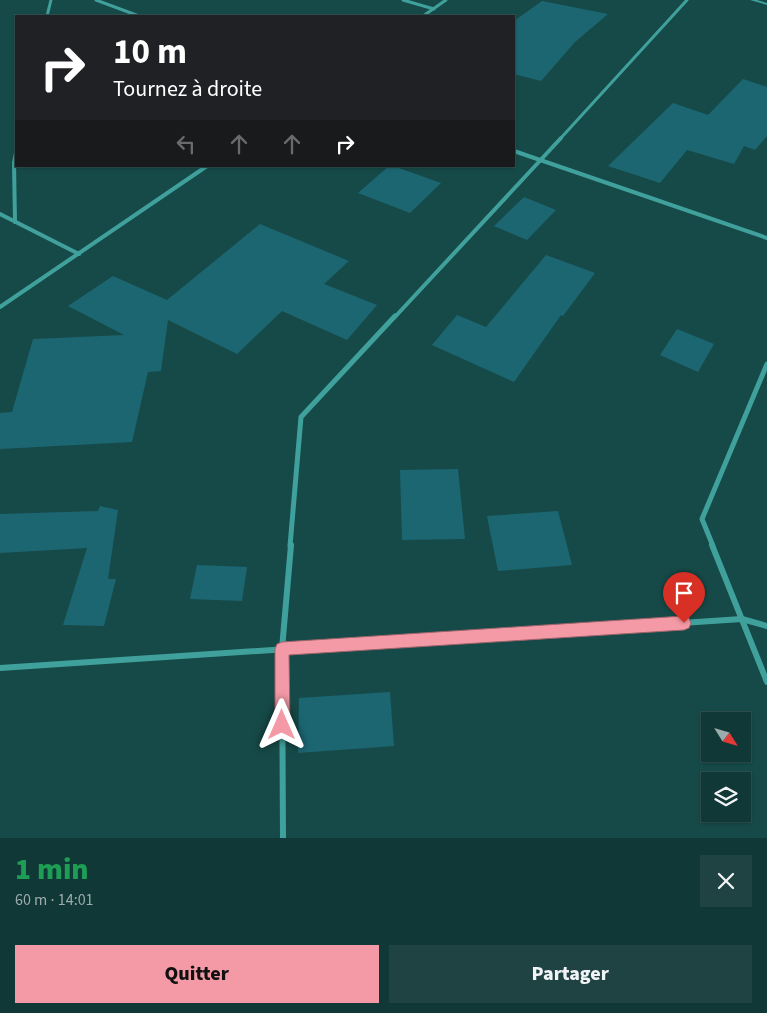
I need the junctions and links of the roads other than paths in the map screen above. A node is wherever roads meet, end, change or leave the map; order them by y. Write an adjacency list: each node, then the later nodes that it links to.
1 (51, 0): 9 (street)
2 (96, 0): 10 (street)
3 (403, 0): 8 (street)
4 (446, 0): 8 (street)
5 (687, 0): 14 (street)
6 (752, 0): 7 (street)
7 (767, 4)
8 (434, 8): 11 (street)
9 (48, 15)
10 (136, 15)
11 (424, 15)
12 (515, 152): 14 (street)
13 (15, 158): 17 (street)
14 (540, 161): 18 (street); 24 (street)
15 (206, 167): 19 (street)
16 (0, 214): 17 (street)
17 (15, 222): 19 (street)
18 (767, 238)
19 (79, 254): 20 (street)
20 (0, 307)
21 (767, 364): 22 (street)
22 (742, 619): 23 (street); 24 (street); 26 (street)
23 (767, 626)
24 (282, 649): 25 (street); 27 (street)
25 (0, 668)
26 (767, 682)
27 (283, 838)

